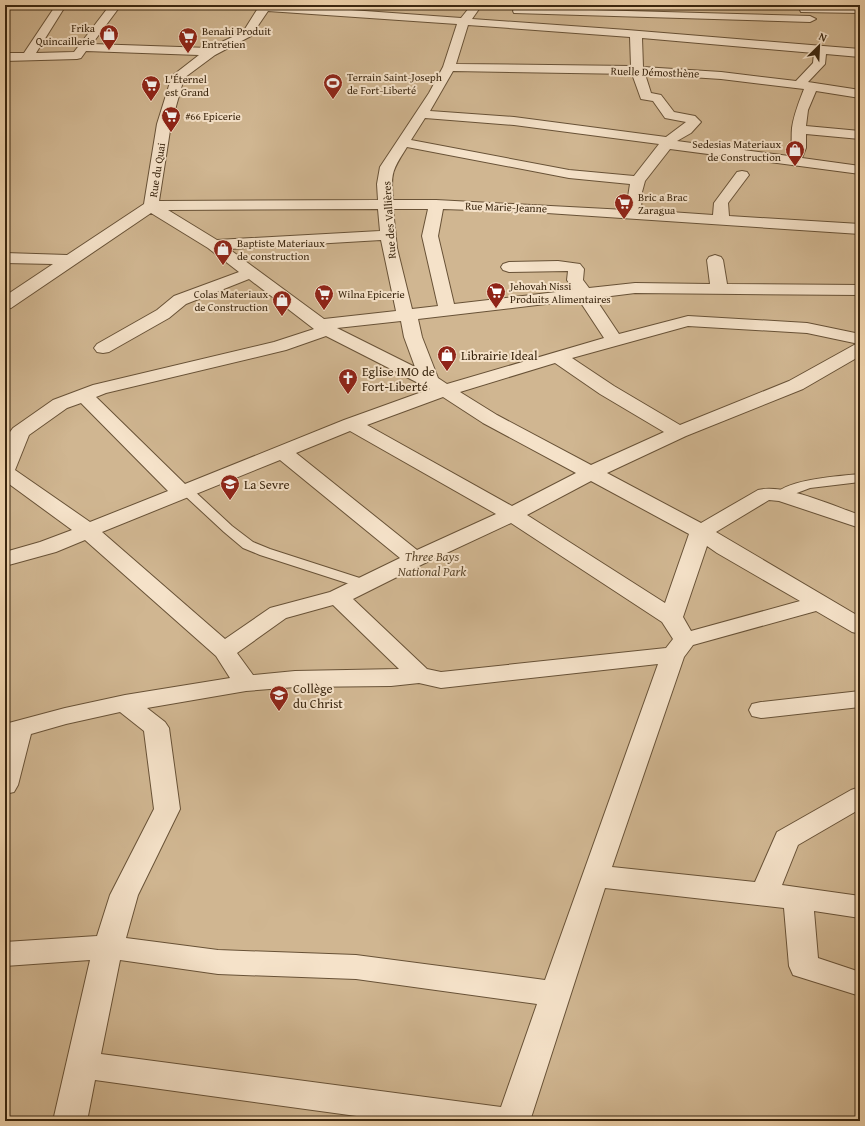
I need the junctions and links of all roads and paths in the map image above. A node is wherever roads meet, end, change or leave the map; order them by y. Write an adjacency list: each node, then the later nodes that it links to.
1 (61, 5): 15 (street)
2 (116, 5): 12 (street)
3 (265, 6): 9 (street); 13 (street, Rue du Quai)
4 (478, 8): 9 (street, Rue des Vallières)
5 (554, 9): 6 (street); 7 (street)
6 (507, 10)
7 (642, 10): 10 (street)
8 (860, 10): 10 (street)
9 (463, 22): 11 (street); 17 (street, Rue des Vallières)
10 (811, 28): 11 (street); 14 (street); 22 (street)
11 (636, 34): 18 (street)
12 (79, 51): 13 (street); 15 (street)
13 (210, 52): 35 (street, Rue du Quai)
14 (860, 53)
15 (29, 56): 16 (street)
16 (5, 57)
17 (449, 67): 19 (street, Ruelle Démosthène); 24 (street, Rue des Vallières)
18 (637, 70): 19 (street, Ruelle Démosthène); 22 (street, Ruelle Démosthène); 28 (street)
19 (555, 74): 20 (street); 21 (street)
20 (513, 80)
21 (584, 81)
22 (806, 85): 23 (street, Ruelle Démosthène); 25 (street)
23 (860, 94)
24 (421, 114): 27 (street, Rue des Vallières); 28 (street)
25 (799, 129): 26 (street); 29 (street)
26 (860, 135)
27 (402, 142): 32 (street); 33 (street, Rue des Vallières)
28 (667, 143): 29 (street); 32 (street)
29 (794, 161): 30 (street)
30 (860, 170)
31 (742, 175): 37 (street)
32 (638, 181): 36 (street)
33 (386, 204): 34 (street, Rue Marie-Jeanne); 35 (street, Rue Marie-Jeanne); 39 (street, Rue des Vallières)
34 (436, 204): 36 (street, Rue Marie-Jeanne); 50 (street)
35 (151, 206): 40 (street); 42 (street, Rue du Quai)
36 (633, 214): 37 (street, Rue Marie-Jeanne)
37 (721, 219): 38 (street, Rue Marie-Jeanne)
38 (860, 229)
39 (389, 235): 40 (street); 51 (street, Rue des Vallières)
40 (214, 244): 45 (street)
41 (5, 258): 42 (street)
42 (72, 260): 49 (street, Rue du Quai)
43 (716, 260): 46 (street)
44 (510, 267): 48 (street)
45 (251, 273): 52 (street); 55 (street)
46 (719, 288): 47 (street); 48 (street)
47 (860, 290)
48 (583, 293): 50 (street); 54 (street)
49 (5, 304)
50 (447, 310): 51 (street)
51 (406, 314): 52 (street); 58 (street, Rue des Vallières)
52 (323, 327): 58 (street); 59 (street)
53 (860, 339): 54 (street)
54 (614, 340): 57 (street)
55 (102, 348)
56 (860, 349): 61 (street)
57 (557, 356): 58 (street); 61 (street)
58 (437, 386): 60 (street); 64 (street)
59 (84, 395): 63 (street); 66 (street)
60 (351, 424): 62 (street); 68 (street)
61 (679, 432): 64 (street)
62 (282, 452): 66 (street); 73 (street)
63 (5, 471): 70 (street)
64 (589, 474): 68 (street); 71 (street)
65 (860, 478): 67 (lane)
66 (184, 492): 70 (street); 74 (lane)
67 (781, 495): 69 (street); 71 (street)
68 (512, 515): 73 (street); 77 (street)
69 (860, 522)
70 (88, 531): 72 (street); 80 (street)
71 (701, 532): 76 (street); 77 (street)
72 (5, 559)
73 (415, 559): 74 (street)
74 (364, 584): 75 (street)
75 (338, 597): 80 (street); 81 (street)
76 (819, 603): 78 (street); 79 (street)
77 (671, 617): 79 (street)
78 (860, 627)
79 (679, 648): 81 (street); 89 (street)
80 (224, 651): 82 (street)
81 (419, 675): 82 (street)
82 (246, 683): 84 (street)
83 (860, 699): 85 (street)
84 (126, 703): 86 (street); 93 (street)
85 (761, 710)
86 (12, 731): 87 (street)
87 (5, 785)
88 (860, 797): 90 (street)
89 (595, 876): 90 (street); 96 (street)
90 (764, 894): 91 (street)
91 (798, 898): 92 (street); 95 (street)
92 (860, 907)
93 (108, 947): 94 (street); 96 (street); 97 (street)
94 (5, 954)
95 (860, 984)
96 (556, 994): 100 (street)
97 (83, 1065): 98 (street); 99 (street)
98 (70, 1121)
99 (500, 1121)
100 (513, 1121)

